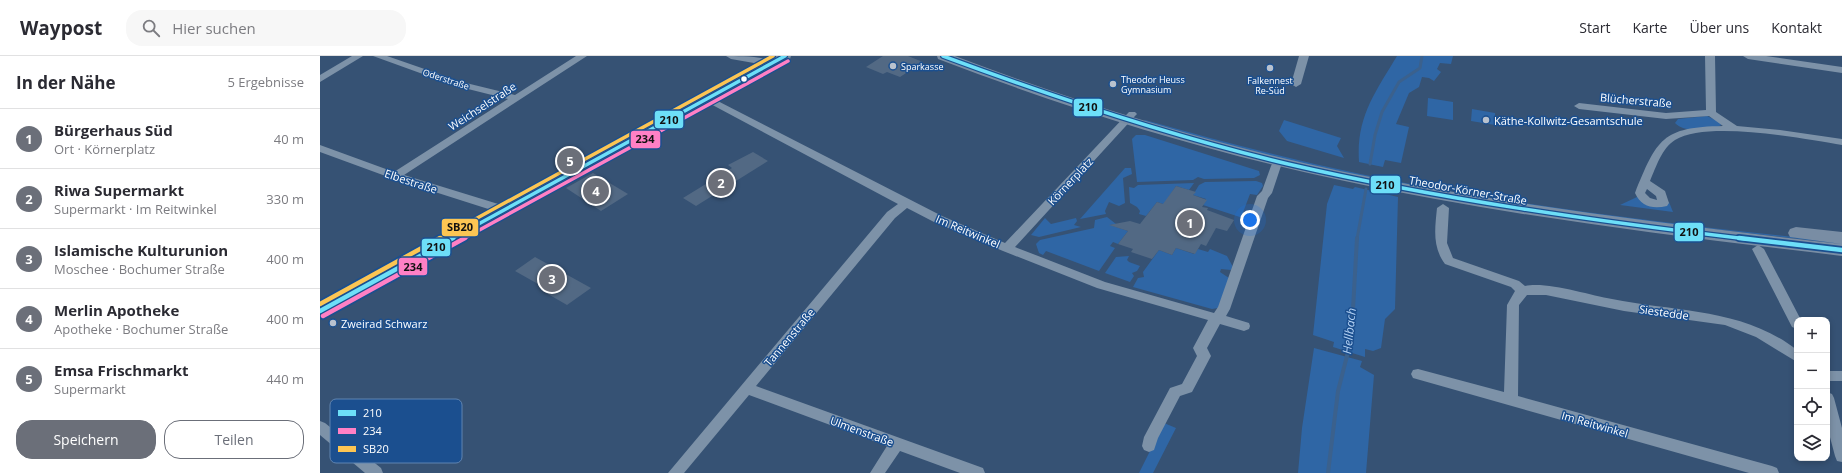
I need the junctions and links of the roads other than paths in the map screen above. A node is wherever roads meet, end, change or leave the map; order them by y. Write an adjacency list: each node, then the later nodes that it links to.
1 (358, 56): 14 (street)
2 (378, 56): 16 (street, Oderstraße)
3 (582, 56): 16 (street, Weichselstraße)
4 (731, 56): 11 (street)
5 (785, 56): 11 (main road)
6 (943, 56): 13 (main road, Theodor-Körner-Straße)
7 (963, 56): 13 (main road, Theodor-Körner-Straße)
8 (1304, 56): 15 (street)
9 (1710, 56): 19 (street)
10 (1748, 56): 12 (street)
11 (772, 63): 17 (main road)
12 (1842, 70)
13 (1007, 77): 21 (main road, Theodor-Körner-Straße)
14 (320, 79)
15 (1296, 84)
16 (516, 98): 27 (street, Weichselstraße)
17 (708, 98): 29 (street, Im Reitwinkel); 31 (main road)
18 (1580, 106): 20 (street, Blücherstraße)
19 (1711, 113): 20 (street, Blücherstraße); 22 (street)
20 (1666, 116): 23 (street)
21 (1129, 117): 32 (main road, Theodor-Körner-Straße); 33 (street, Körnerplatz); 35 (main road, Theodor-Körner-Straße)
22 (1733, 128): 23 (street); 24 (street)
23 (1680, 133): 28 (street)
24 (1842, 142)
25 (320, 148): 27 (street, Elbestraße)
26 (1276, 166): 38 (street)
27 (395, 176): 31 (street, Elbestraße)
28 (1644, 182)
29 (906, 203): 33 (street, Im Reitwinkel); 45 (street, Tannenstraße)
30 (1443, 208): 36 (street)
31 (504, 210): 37 (main road)
32 (1842, 238)
33 (1007, 248): 38 (street, Im Reitwinkel)
34 (1758, 249): 39 (street)
35 (1842, 250)
36 (1523, 291): 41 (street, Siestedde); 46 (street)
37 (320, 311)
38 (1217, 318): 40 (street, Im Reitwinkel); 51 (street)
39 (1794, 318)
40 (1244, 326)
41 (1794, 355)
42 (1418, 374): 46 (street, Im Reitwinkel)
43 (1830, 376): 44 (street)
44 (1842, 376)
45 (746, 388): 50 (street, Ulmenstraße); 55 (street, Tannenstraße)
46 (1511, 400): 58 (street, Im Reitwinkel)
47 (1830, 410): 52 (street)
48 (320, 427): 49 (street)
49 (330, 435)
50 (897, 444): 56 (street); 57 (street, Ulmenstraße)
51 (1149, 446)
52 (1842, 456)
53 (364, 463): 54 (street)
54 (376, 473)
55 (675, 473)
56 (877, 473)
57 (978, 473)
58 (1772, 473)

